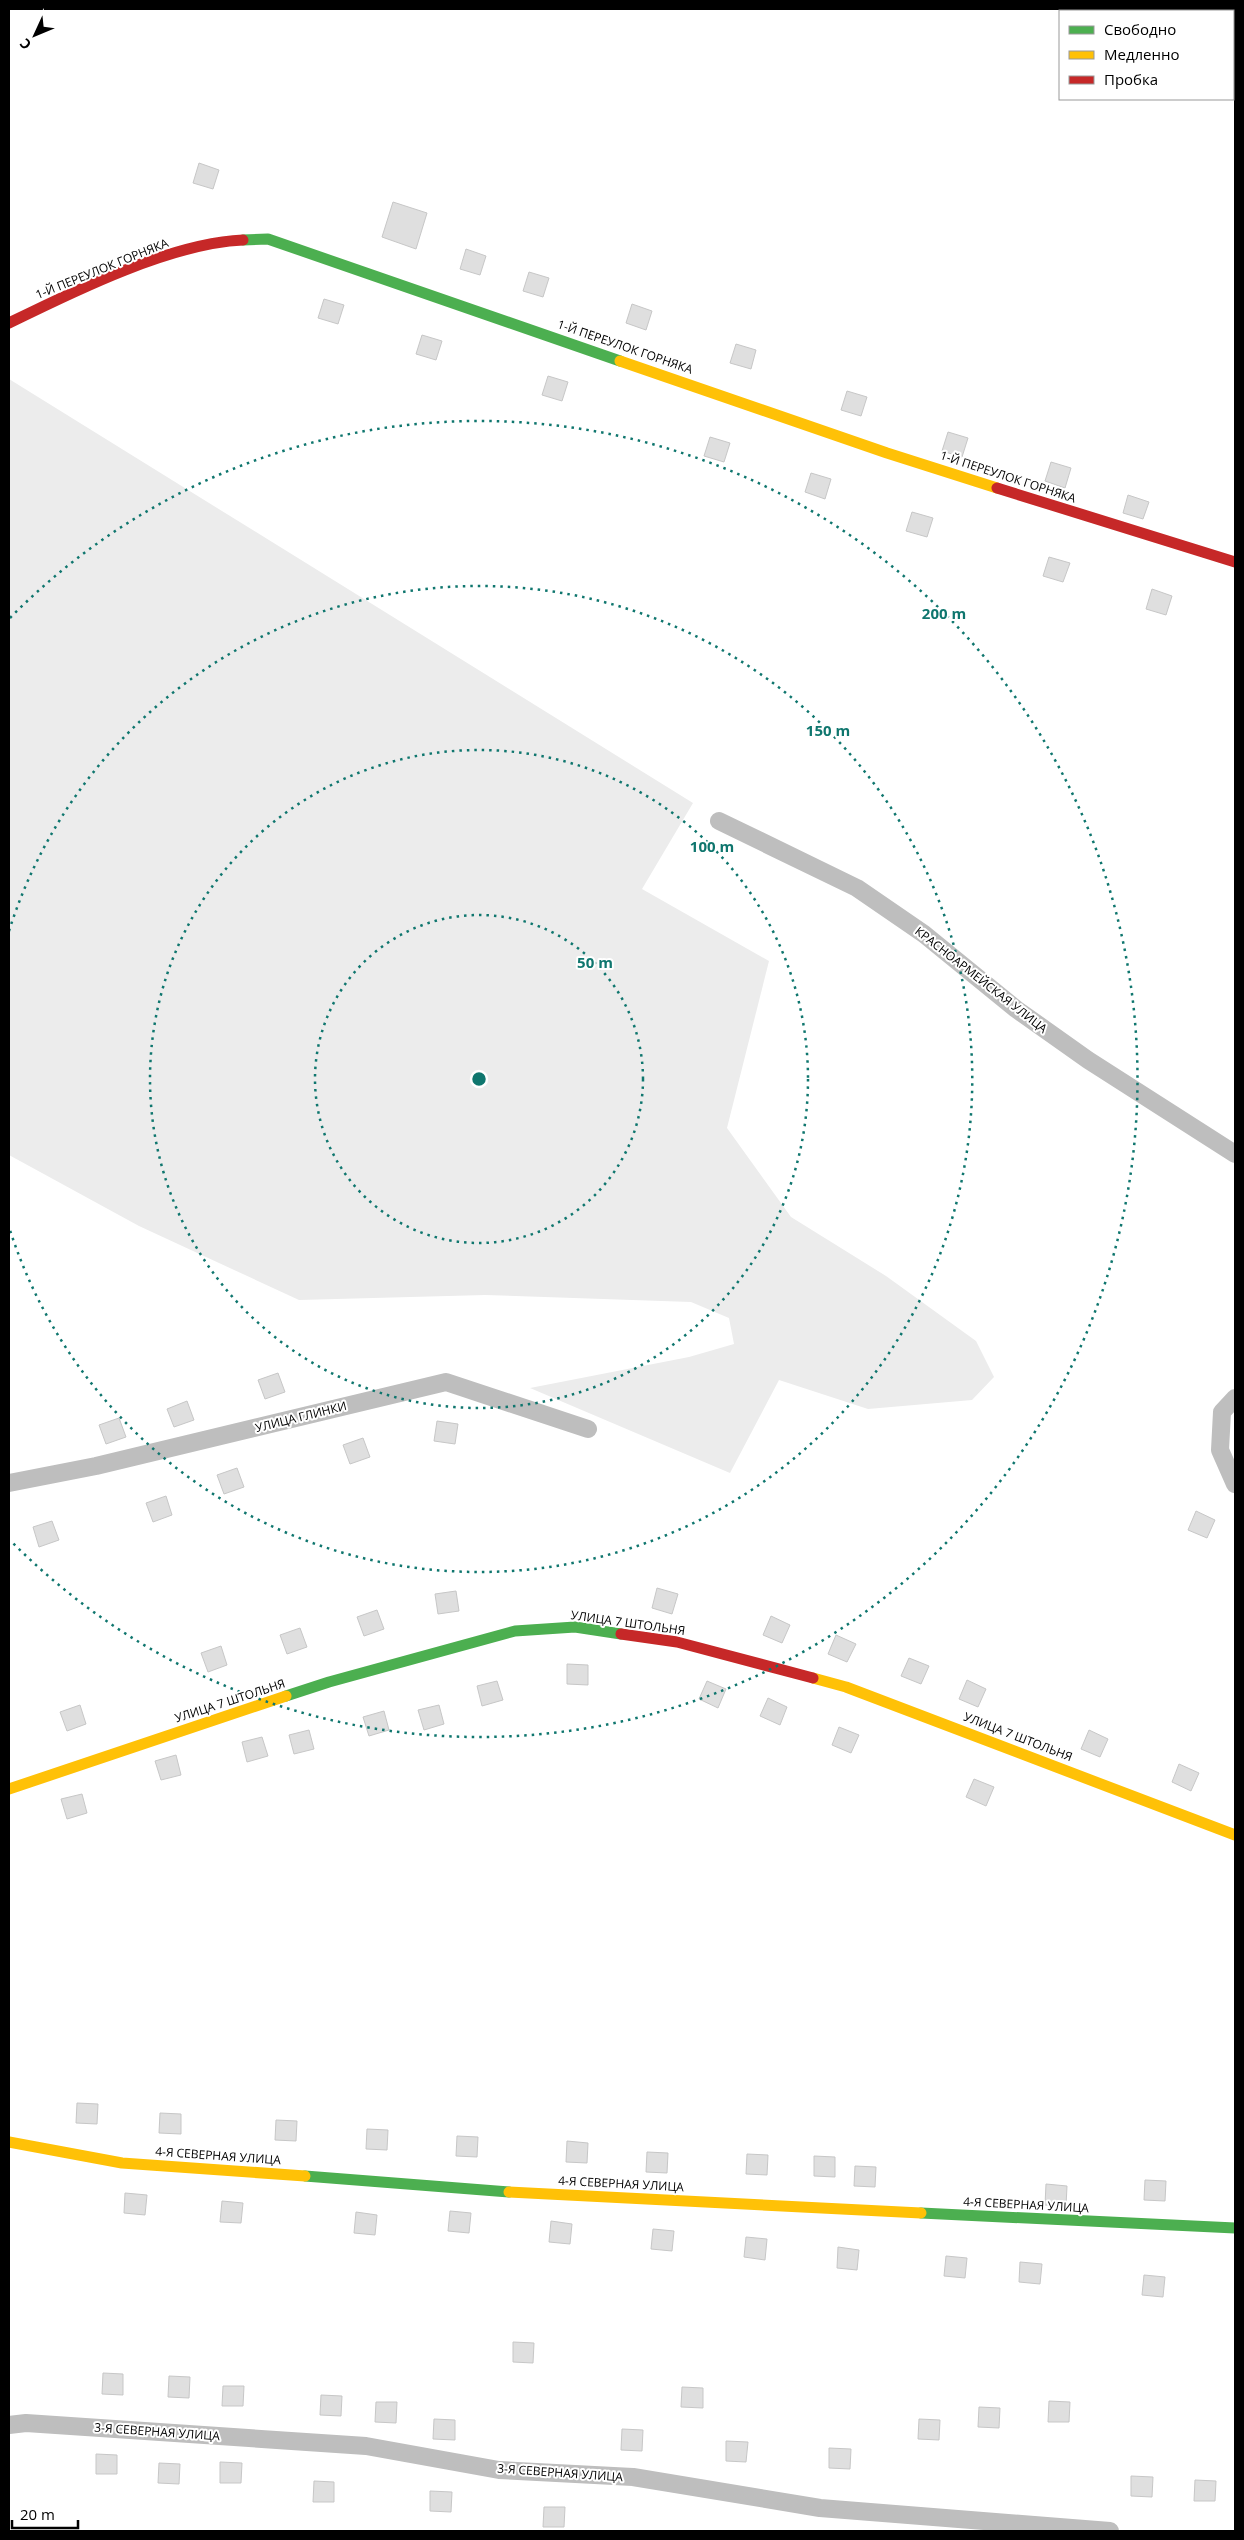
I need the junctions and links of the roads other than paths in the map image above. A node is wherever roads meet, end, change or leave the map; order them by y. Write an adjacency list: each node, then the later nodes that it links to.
1 (9, 323): 2 (street, 1-Й ПЕРЕУЛОК ГОРНЯКА)
2 (1235, 562)
3 (719, 821): 4 (street, КРАСНОАРМЕЙСКАЯ УЛИЦА)
4 (1235, 1154)
5 (1235, 1398): 8 (street)
6 (588, 1429): 7 (street, УЛИЦА ГЛИНКИ)
7 (9, 1483)
8 (1235, 1484)
9 (9, 1789): 10 (street, УЛИЦА 7 ШТОЛЬНЯ)
10 (1235, 1834)
11 (9, 2142): 12 (street, 4-Я СЕВЕРНАЯ УЛИЦА)
12 (1235, 2228)
13 (9, 2425): 14 (street, 3-Я СЕВЕРНАЯ УЛИЦА)
14 (1110, 2531)

